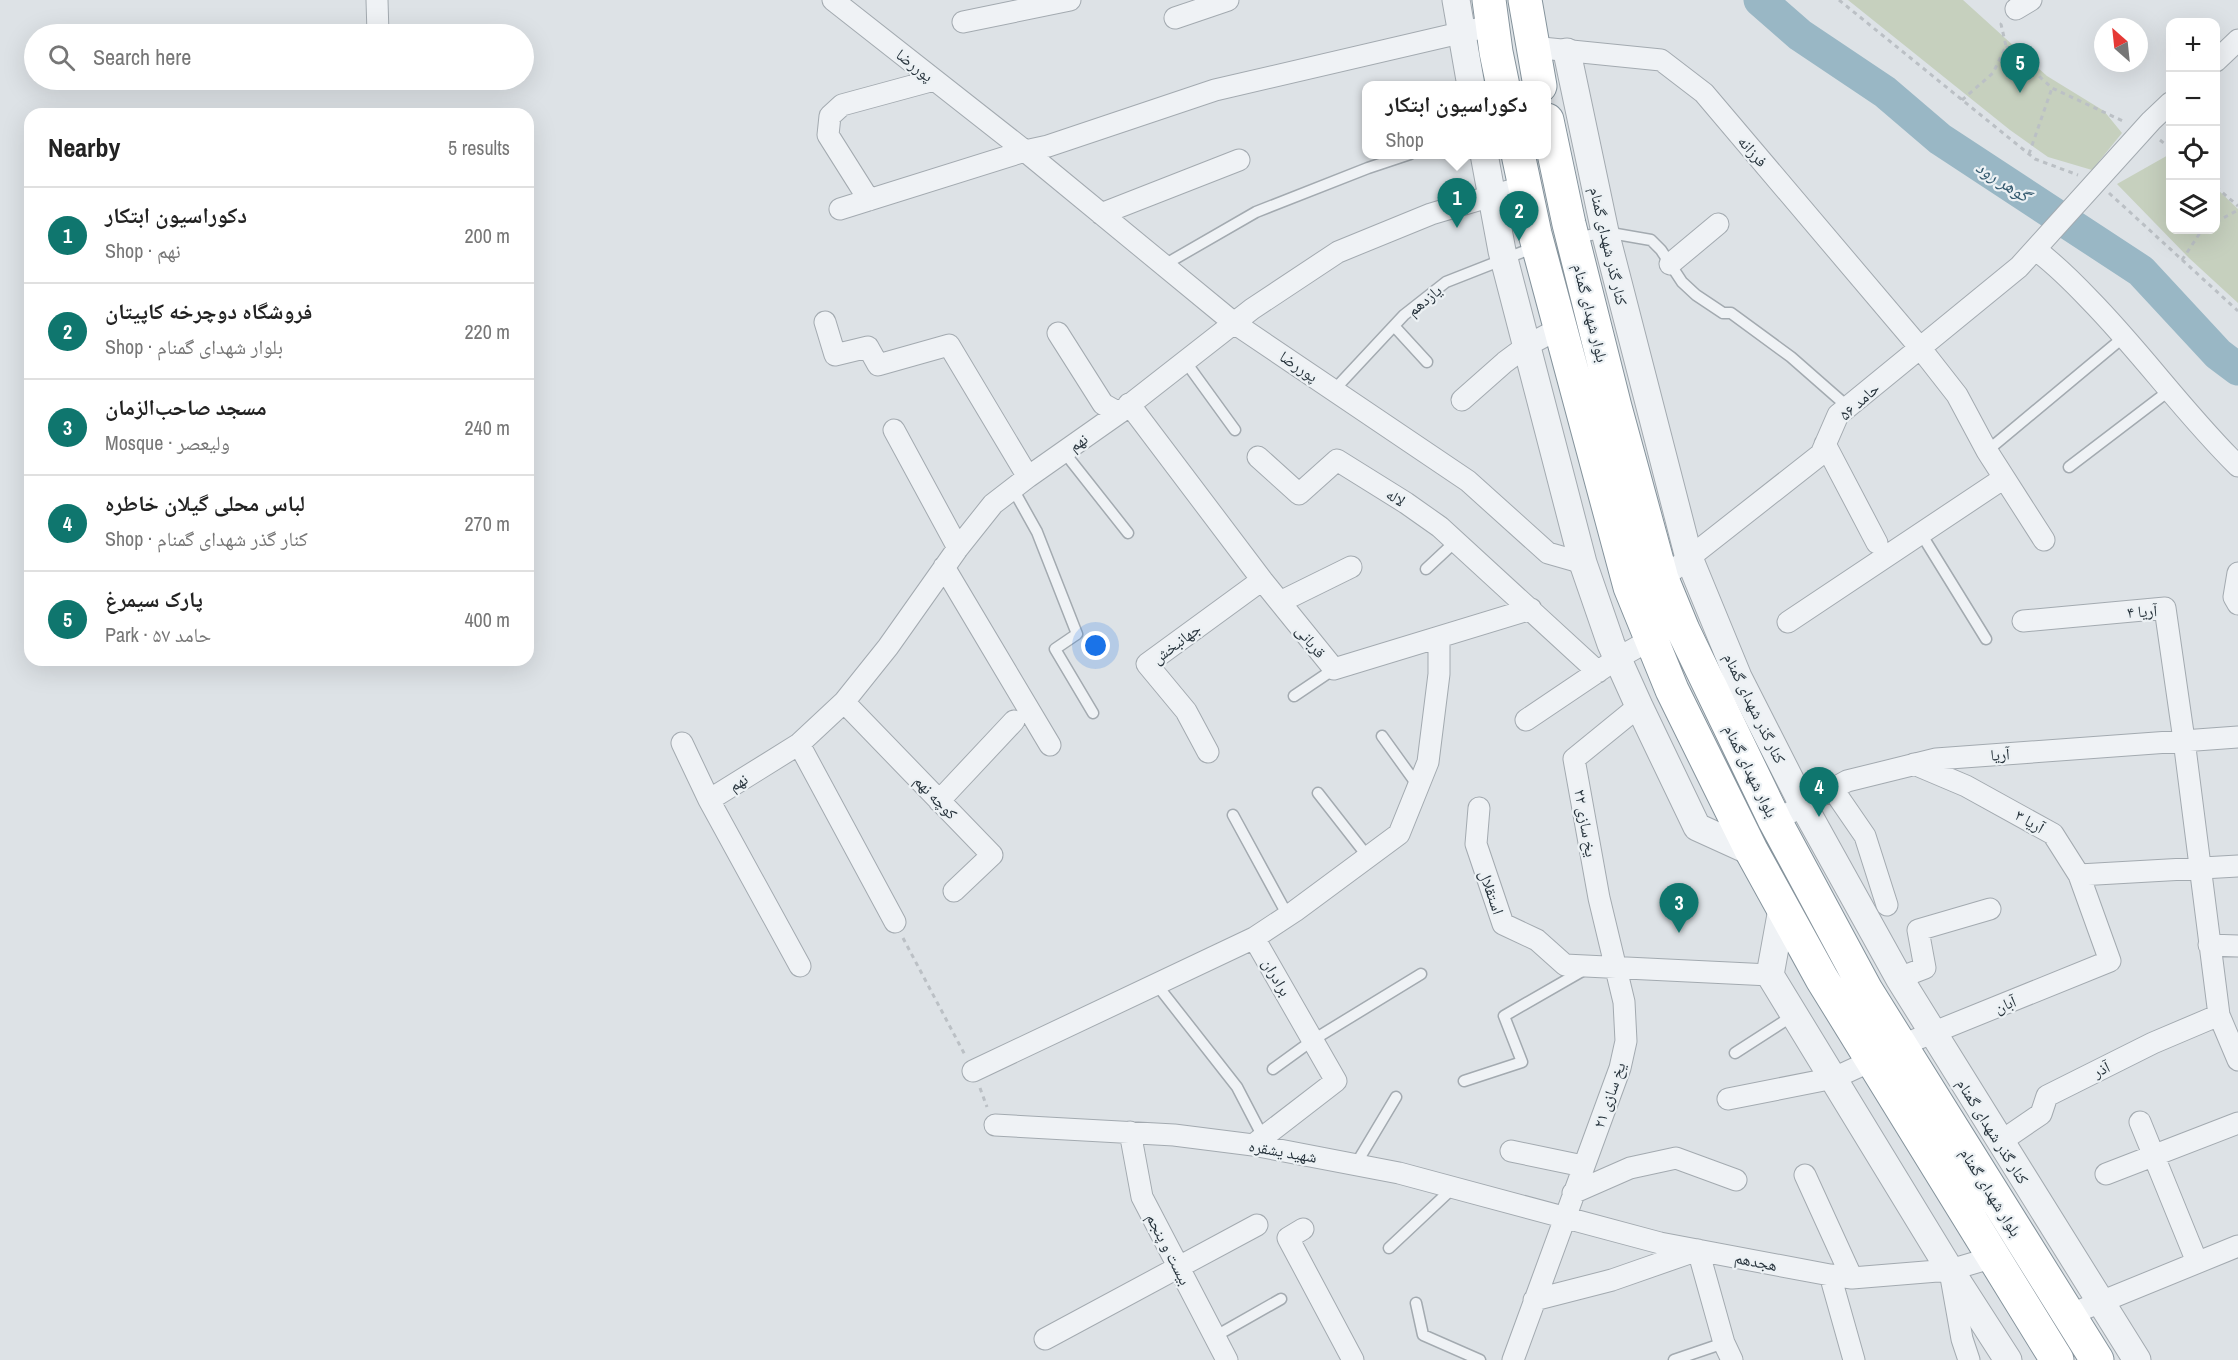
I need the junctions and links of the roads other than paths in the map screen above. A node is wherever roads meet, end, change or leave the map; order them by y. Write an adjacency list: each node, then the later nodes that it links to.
1 (377, 0): 10 (street)
2 (833, 0): 15 (street, پوررضا)
3 (1070, 0): 8 (street)
4 (1228, 0): 7 (street)
5 (1456, 0): 11 (street)
6 (1491, 13): 9 (highway); 11 (street); 17 (highway)
7 (1175, 18)
8 (963, 22)
9 (1528, 22): 13 (street, فرزانه); 18 (highway)
10 (378, 24)
11 (1460, 33): 16 (street); 21 (street)
12 (2238, 40): 14 (street)
13 (1567, 52): 32 (street, کنار گذر شهدای گمنام); 46 (street, فرزانه)
14 (2220, 57)
15 (934, 80): 21 (street, پوررضا); 28 (street)
16 (1470, 81)
17 (1502, 81)
18 (1539, 81)
19 (2166, 107): 35 (street, حامد ۵۶)
20 (1551, 139): 33 (highway, بلوار شهدای گمنام)
21 (1025, 151): 28 (street); 30 (street, پوررضا)
22 (1395, 159): 38 (lane)
23 (1485, 159): 27 (street)
24 (1519, 159): 26 (highway, بلوار شهدای گمنام)
25 (1239, 160): 30 (street)
26 (1525, 186): 27 (street, نهم); 34 (highway, بلوار شهدای گمنام)
27 (1491, 196): 36 (street); 40 (street, نهم)
28 (869, 200): 29 (street)
29 (840, 209)
30 (1101, 214): 38 (street, پوررضا)
31 (1718, 224): 37 (street)
32 (1605, 232): 33 (lane); 37 (lane); 51 (street, کنار گذر شهدای گمنام)
33 (1572, 239): 53 (highway, بلوار شهدای گمنام)
34 (1538, 246): 36 (lane, یازدهم); 42 (highway, بلوار شهدای گمنام)
35 (2036, 250): 44 (street); 46 (street, حامد ۵۶)
36 (1504, 258): 41 (lane, یازدهم); 45 (street)
37 (1670, 264): 54 (lane)
38 (1164, 265): 40 (street, پوررضا)
39 (825, 322): 65 (street)
40 (1234, 323): 47 (street, نهم); 49 (street, پوررضا)
41 (1394, 326): 48 (lane); 49 (lane, یازدهم)
42 (1560, 328): 45 (street); 87 (highway, بلوار شهدای گمنام)
43 (1058, 333): 55 (street, قربانی)
44 (2125, 336): 50 (street); 59 (lane)
45 (1528, 345): 52 (street); 73 (street)
46 (1921, 349): 54 (street, حامد ۵۶); 59 (street, فرزانه)
47 (1185, 361): 55 (street, نهم); 57 (lane)
48 (1427, 362)
49 (1334, 390): 73 (street, پوررضا)
50 (2170, 390): 62 (street); 63 (lane)
51 (1647, 398): 53 (street); 72 (street, کنار گذر شهدای گمنام)
52 (1462, 400)
53 (1615, 407): 78 (highway, بلوار شهدای گمنام)
54 (1848, 407): 58 (street, حامد ۵۶)
55 (1124, 408): 60 (street, نهم); 79 (street, قربانی)
56 (894, 430): 71 (street)
57 (1235, 430)
58 (1825, 444): 70 (street); 72 (street, حامد ۵۶)
59 (1987, 451): 64 (street, فرزانه)
60 (1064, 452): 65 (street, نهم); 67 (lane)
61 (1258, 457): 69 (street, لاله)
62 (2238, 466)
63 (2069, 467)
64 (2004, 478): 66 (street); 68 (street, فرزانه)
65 (1021, 483): 71 (street, نهم); 93 (lane)
66 (1920, 532): 84 (street); 86 (lane)
67 (1128, 533)
68 (2044, 540)
69 (1456, 541): 76 (lane); 82 (street, لاله)
70 (1877, 543)
71 (958, 548): 74 (street, نهم)
72 (1689, 558): 78 (street, حامد ۵۶); 109 (street, کنار گذر شهدای گمنام)
73 (1583, 563): 88 (street)
74 (944, 567): 91 (street, نهم); 101 (street)
75 (1351, 567): 80 (street)
76 (1426, 569)
77 (2238, 573): 81 (street)
78 (1662, 579): 112 (highway, بلوار شهدای گمنام)
79 (1262, 580): 80 (street, قربانی); 102 (street, جهانبخش)
80 (1280, 602): 89 (street, قربانی)
81 (2238, 603)
82 (1531, 609): 85 (street, قربانی); 88 (street)
83 (2023, 621): 98 (street, آریا ۴)
84 (1788, 622)
85 (1439, 638): 89 (street, قربانی); 104 (street)
86 (1986, 639)
87 (1650, 640): 88 (street); 113 (highway, بلوار شهدای گمنام)
88 (1608, 665): 92 (street); 94 (street)
89 (1334, 669): 90 (lane)
90 (1294, 696)
91 (844, 702): 100 (street, نهم); 108 (street, کوچه نهم)
92 (1639, 706): 113 (street); 130 (street, یخ سازی ۲۲)
93 (1093, 713)
94 (1526, 720)
95 (1014, 721): 108 (street)
96 (1382, 736): 104 (lane)
97 (2238, 737): 98 (street, آریا)
98 (2184, 740): 103 (street, آریا); 116 (street)
99 (682, 743): 107 (street)
100 (799, 744): 107 (street, نهم); 123 (street)
101 (1050, 745)
102 (1208, 752)
103 (1914, 764): 105 (street, آریا); 117 (street, آریا ۳)
104 (1418, 786): 114 (street)
105 (1833, 788): 109 (street, آریا); 119 (street)
106 (1318, 794): 114 (lane)
107 (709, 800): 128 (street)
108 (939, 801): 118 (street, کوچه نهم)
109 (1803, 806): 112 (street, آریا); 133 (street, کنار گذر شهدای گمنام)
110 (1479, 808): 129 (street, استقلال)
111 (1233, 815): 122 (lane)
112 (1775, 821): 139 (highway, بلوار شهدای گمنام)
113 (1752, 852): 120 (highway, بلوار شهدای گمنام)
114 (1368, 857): 122 (street)
115 (2238, 866): 116 (street)
116 (2199, 869): 117 (street); 125 (street)
117 (2079, 875): 127 (street, آریا ۳)
118 (954, 891)
119 (1887, 905)
120 (1782, 909): 132 (street); 142 (highway, بلوار شهدای گمنام)
121 (1990, 909): 133 (street)
122 (1288, 916): 124 (street)
123 (895, 922)
124 (1254, 938): 134 (street); 138 (street, برادران)
125 (2209, 945): 126 (street); 136 (street)
126 (2238, 946)
127 (2110, 961): 137 (street, آبان)
128 (800, 966)
129 (1589, 966): 130 (street, استقلال); 146 (lane)
130 (1616, 968): 132 (street, استقلال); 158 (street, یخ سازی ۲۱)
131 (1421, 974): 138 (lane)
132 (1770, 975): 135 (street)
133 (1899, 978): 137 (street, کنار گذر شهدای گمنام)
134 (1157, 985): 144 (street); 153 (lane)
135 (1794, 1014): 140 (lane); 145 (street)
136 (2219, 1015): 141 (street); 154 (street, آذر)
137 (1932, 1033): 139 (street, آبان); 154 (street, کنار گذر شهدای گمنام)
138 (1313, 1040): 143 (lane); 153 (street, برادران)
139 (1900, 1046): 180 (highway, بلوار شهدای گمنام)
140 (1735, 1053)
141 (2238, 1060)
142 (1871, 1061): 145 (street); 170 (highway, بلوار شهدای گمنام)
143 (1273, 1069)
144 (973, 1071)
145 (1834, 1078): 148 (street); 173 (street)
146 (1464, 1081)
147 (1396, 1097): 157 (lane)
148 (1728, 1099)
149 (2140, 1122): 156 (street)
150 (2238, 1123): 156 (street)
151 (995, 1125): 152 (street, شهید یشقره)
152 (1130, 1132): 153 (street, شهید یشقره); 172 (street, بیست و پنجم)
153 (1258, 1141): 157 (street, شهید یشقره)
154 (2000, 1142): 178 (street, کنار گذر شهدای گمنام)
155 (1511, 1151): 158 (street)
156 (2154, 1155): 159 (street); 171 (street)
157 (1356, 1164): 162 (street, شهید یشقره)
158 (1583, 1166): 163 (street, یخ سازی ۲۱)
159 (2106, 1174)
160 (1805, 1175): 175 (street)
161 (1736, 1180): 163 (street)
162 (1454, 1187): 164 (street, شهید یشقره); 168 (lane)
163 (1573, 1193): 164 (street, یخ سازی ۲۱)
164 (1564, 1217): 169 (street, هجدهم); 177 (street, یخ سازی ۲۱)
165 (1257, 1225): 172 (street)
166 (1303, 1228): 185 (street)
167 (2238, 1246): 171 (street)
168 (1389, 1248)
169 (1698, 1250): 174 (street, هجدهم); 177 (street); 183 (street)
170 (1994, 1257): 173 (street, هجدهم); 192 (highway, بلوار شهدای گمنام)
171 (2197, 1262): 178 (street)
172 (1179, 1267): 181 (street, بیست و پنجم); 182 (street)
173 (1950, 1270): 175 (street, هجدهم); 190 (street); 191 (street)
174 (1830, 1275): 175 (street, هجدهم); 189 (street)
175 (1852, 1278)
176 (1281, 1299): 181 (lane)
177 (1534, 1300): 187 (street, یخ سازی ۲۱)
178 (2100, 1302): 180 (street); 194 (street, کنار گذر شهدای گمنام)
179 (1416, 1303): 186 (lane)
180 (2069, 1315): 193 (highway, بلوار شهدای گمنام)
181 (1214, 1336): 184 (street, بیست و پنجم)
182 (1045, 1339)
183 (1728, 1352): 188 (lane)
184 (1225, 1360)
185 (1353, 1360)
186 (1480, 1360)
187 (1513, 1360)
188 (1674, 1360)
189 (1854, 1360)
190 (1969, 1360)
191 (2008, 1360)
192 (2057, 1360)
193 (2097, 1360)
194 (2138, 1360)

